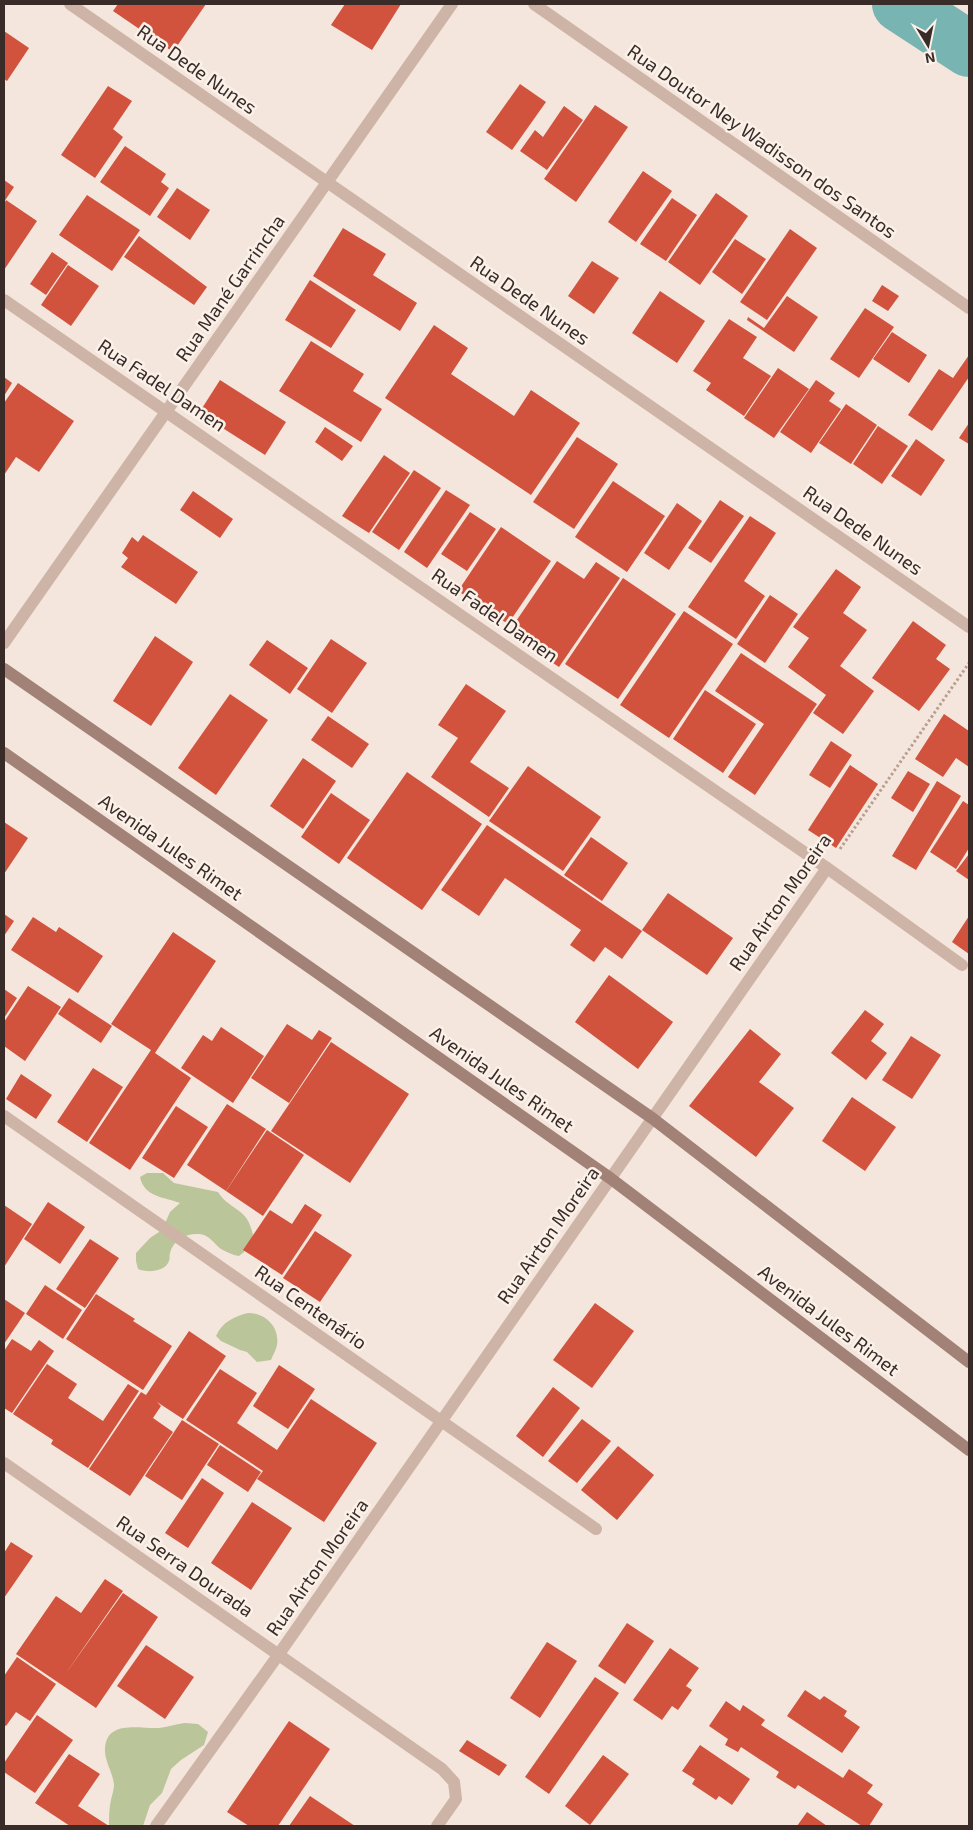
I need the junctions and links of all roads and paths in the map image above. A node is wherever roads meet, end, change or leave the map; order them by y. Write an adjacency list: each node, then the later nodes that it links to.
1 (70, 4): 4 (street, Rua Dede Nunes)
2 (452, 4): 4 (street, Rua Mané Garrincha)
3 (534, 4): 6 (street, Rua Doutor Ney Wadisson dos Santos)
4 (327, 182): 7 (street, Rua Mané Garrincha); 8 (street, Rua Dede Nunes)
5 (4, 300): 7 (street, Rua Fadel Damen)
6 (969, 308)
7 (167, 411): 9 (street, Rua Mané Garrincha); 13 (street, Rua Fadel Damen)
8 (969, 627)
9 (4, 644)
10 (969, 663): 13 (path, Rua Airton Moreira)
11 (4, 669): 16 (main road)
12 (4, 753): 17 (main road, Avenida Jules Rimet)
13 (827, 868): 14 (street, Rua Fadel Damen); 16 (street, Rua Airton Moreira)
14 (962, 966)
15 (4, 1116): 19 (street, Rua Centenário)
16 (652, 1118): 17 (street, Rua Airton Moreira); 18 (main road)
17 (610, 1178): 19 (street, Rua Airton Moreira); 20 (main road, Avenida Jules Rimet)
18 (969, 1362)
19 (441, 1421): 22 (street, Rua Centenário); 23 (street, Rua Airton Moreira)
20 (969, 1450)
21 (4, 1464): 23 (street, Rua Serra Dourada)
22 (596, 1529)
23 (279, 1654): 24 (street, Rua Airton Moreira); 25 (street, Rua Serra Dourada)
24 (156, 1826)
25 (437, 1826)

